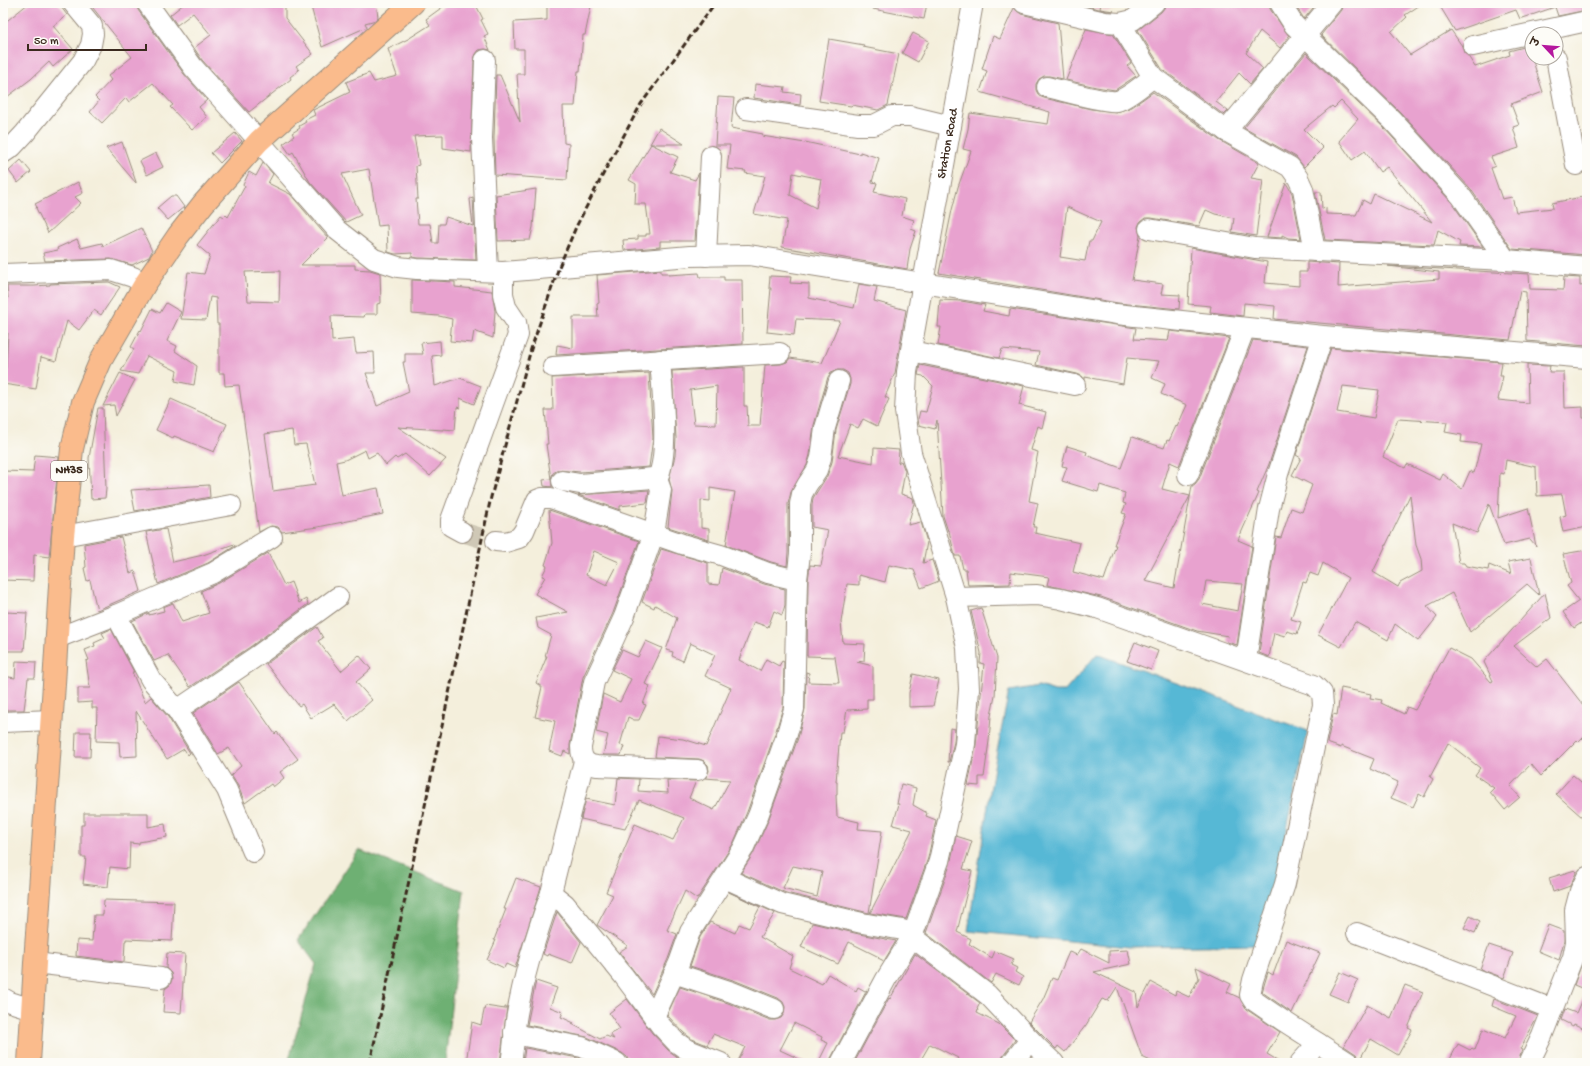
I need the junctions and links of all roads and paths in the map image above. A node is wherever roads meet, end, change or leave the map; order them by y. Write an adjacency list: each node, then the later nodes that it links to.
1 (73, 3): 23 (street)
2 (147, 3): 22 (street)
3 (413, 3): 22 (highway, NH35)
4 (973, 3): 20 (street, Station Road)
5 (1024, 3): 10 (street)
6 (1154, 3): 10 (street)
7 (1280, 3): 12 (street)
8 (1332, 3): 12 (street)
9 (1587, 21): 11 (street)
10 (1120, 23): 17 (street)
11 (1564, 28)
12 (1306, 37): 21 (street); 29 (street)
13 (1524, 37): 14 (street)
14 (1473, 46)
15 (485, 60): 31 (street)
16 (1557, 66): 25 (street)
17 (1153, 77): 18 (street); 21 (street)
18 (1047, 87)
19 (746, 109): 20 (street)
20 (951, 126): 34 (street, Station Road)
21 (1226, 131): 27 (street)
22 (259, 141): 31 (street); 33 (highway, NH35)
23 (3, 153)
24 (711, 156): 28 (street)
25 (1576, 165)
26 (1149, 229): 27 (street)
27 (1315, 251): 29 (street)
28 (706, 256): 31 (street); 34 (street)
29 (1506, 260): 30 (street)
30 (1587, 267)
31 (495, 272): 48 (street)
32 (3, 274): 33 (street)
33 (145, 284): 50 (highway, NH35)
34 (922, 284): 35 (street); 37 (street, Station Road)
35 (1245, 328): 36 (street); 44 (street)
36 (1323, 336): 39 (street); 58 (street)
37 (911, 351): 43 (street); 55 (street, Station Road)
38 (780, 353): 40 (street)
39 (1587, 358)
40 (660, 360): 41 (street); 45 (street)
41 (553, 367)
42 (839, 381): 53 (street)
43 (1075, 385)
44 (1188, 475)
45 (657, 480): 46 (street); 49 (street)
46 (562, 481)
47 (231, 505): 50 (street)
48 (462, 532)
49 (654, 533): 52 (street); 53 (street); 62 (street)
50 (63, 536): 57 (highway, NH35)
51 (272, 537): 56 (street)
52 (496, 541)
53 (797, 580): 66 (street)
54 (338, 597): 59 (street)
55 (956, 597): 58 (street); 70 (street, Station Road)
56 (116, 615): 57 (street); 59 (street)
57 (57, 638): 60 (highway, NH35)
58 (1246, 660): 81 (street)
59 (177, 710): 64 (street)
60 (52, 720): 61 (street); 71 (highway, NH35)
61 (3, 722)
62 (584, 761): 63 (street); 67 (street)
63 (698, 770)
64 (253, 852)
65 (1587, 877): 68 (street)
66 (725, 878): 70 (street); 72 (street)
67 (551, 893): 78 (street); 79 (street)
68 (1581, 932): 77 (street)
69 (1356, 933): 77 (street)
70 (912, 937): 80 (street); 86 (street, Station Road)
71 (35, 963): 73 (street); 75 (highway, NH35)
72 (674, 973): 76 (street); 78 (street)
73 (161, 978)
74 (3, 998): 75 (street)
75 (32, 1009): 82 (highway, NH35)
76 (774, 1009)
77 (1552, 1009): 91 (street)
78 (654, 1017): 85 (street)
79 (514, 1032): 83 (street); 84 (street)
80 (1030, 1040): 87 (street); 88 (street)
81 (1318, 1043): 89 (street); 90 (street)
82 (29, 1063)
83 (511, 1063)
84 (617, 1063)
85 (720, 1063)
86 (841, 1063)
87 (1012, 1063)
88 (1054, 1063)
89 (1300, 1063)
90 (1349, 1063)
91 (1529, 1063)

